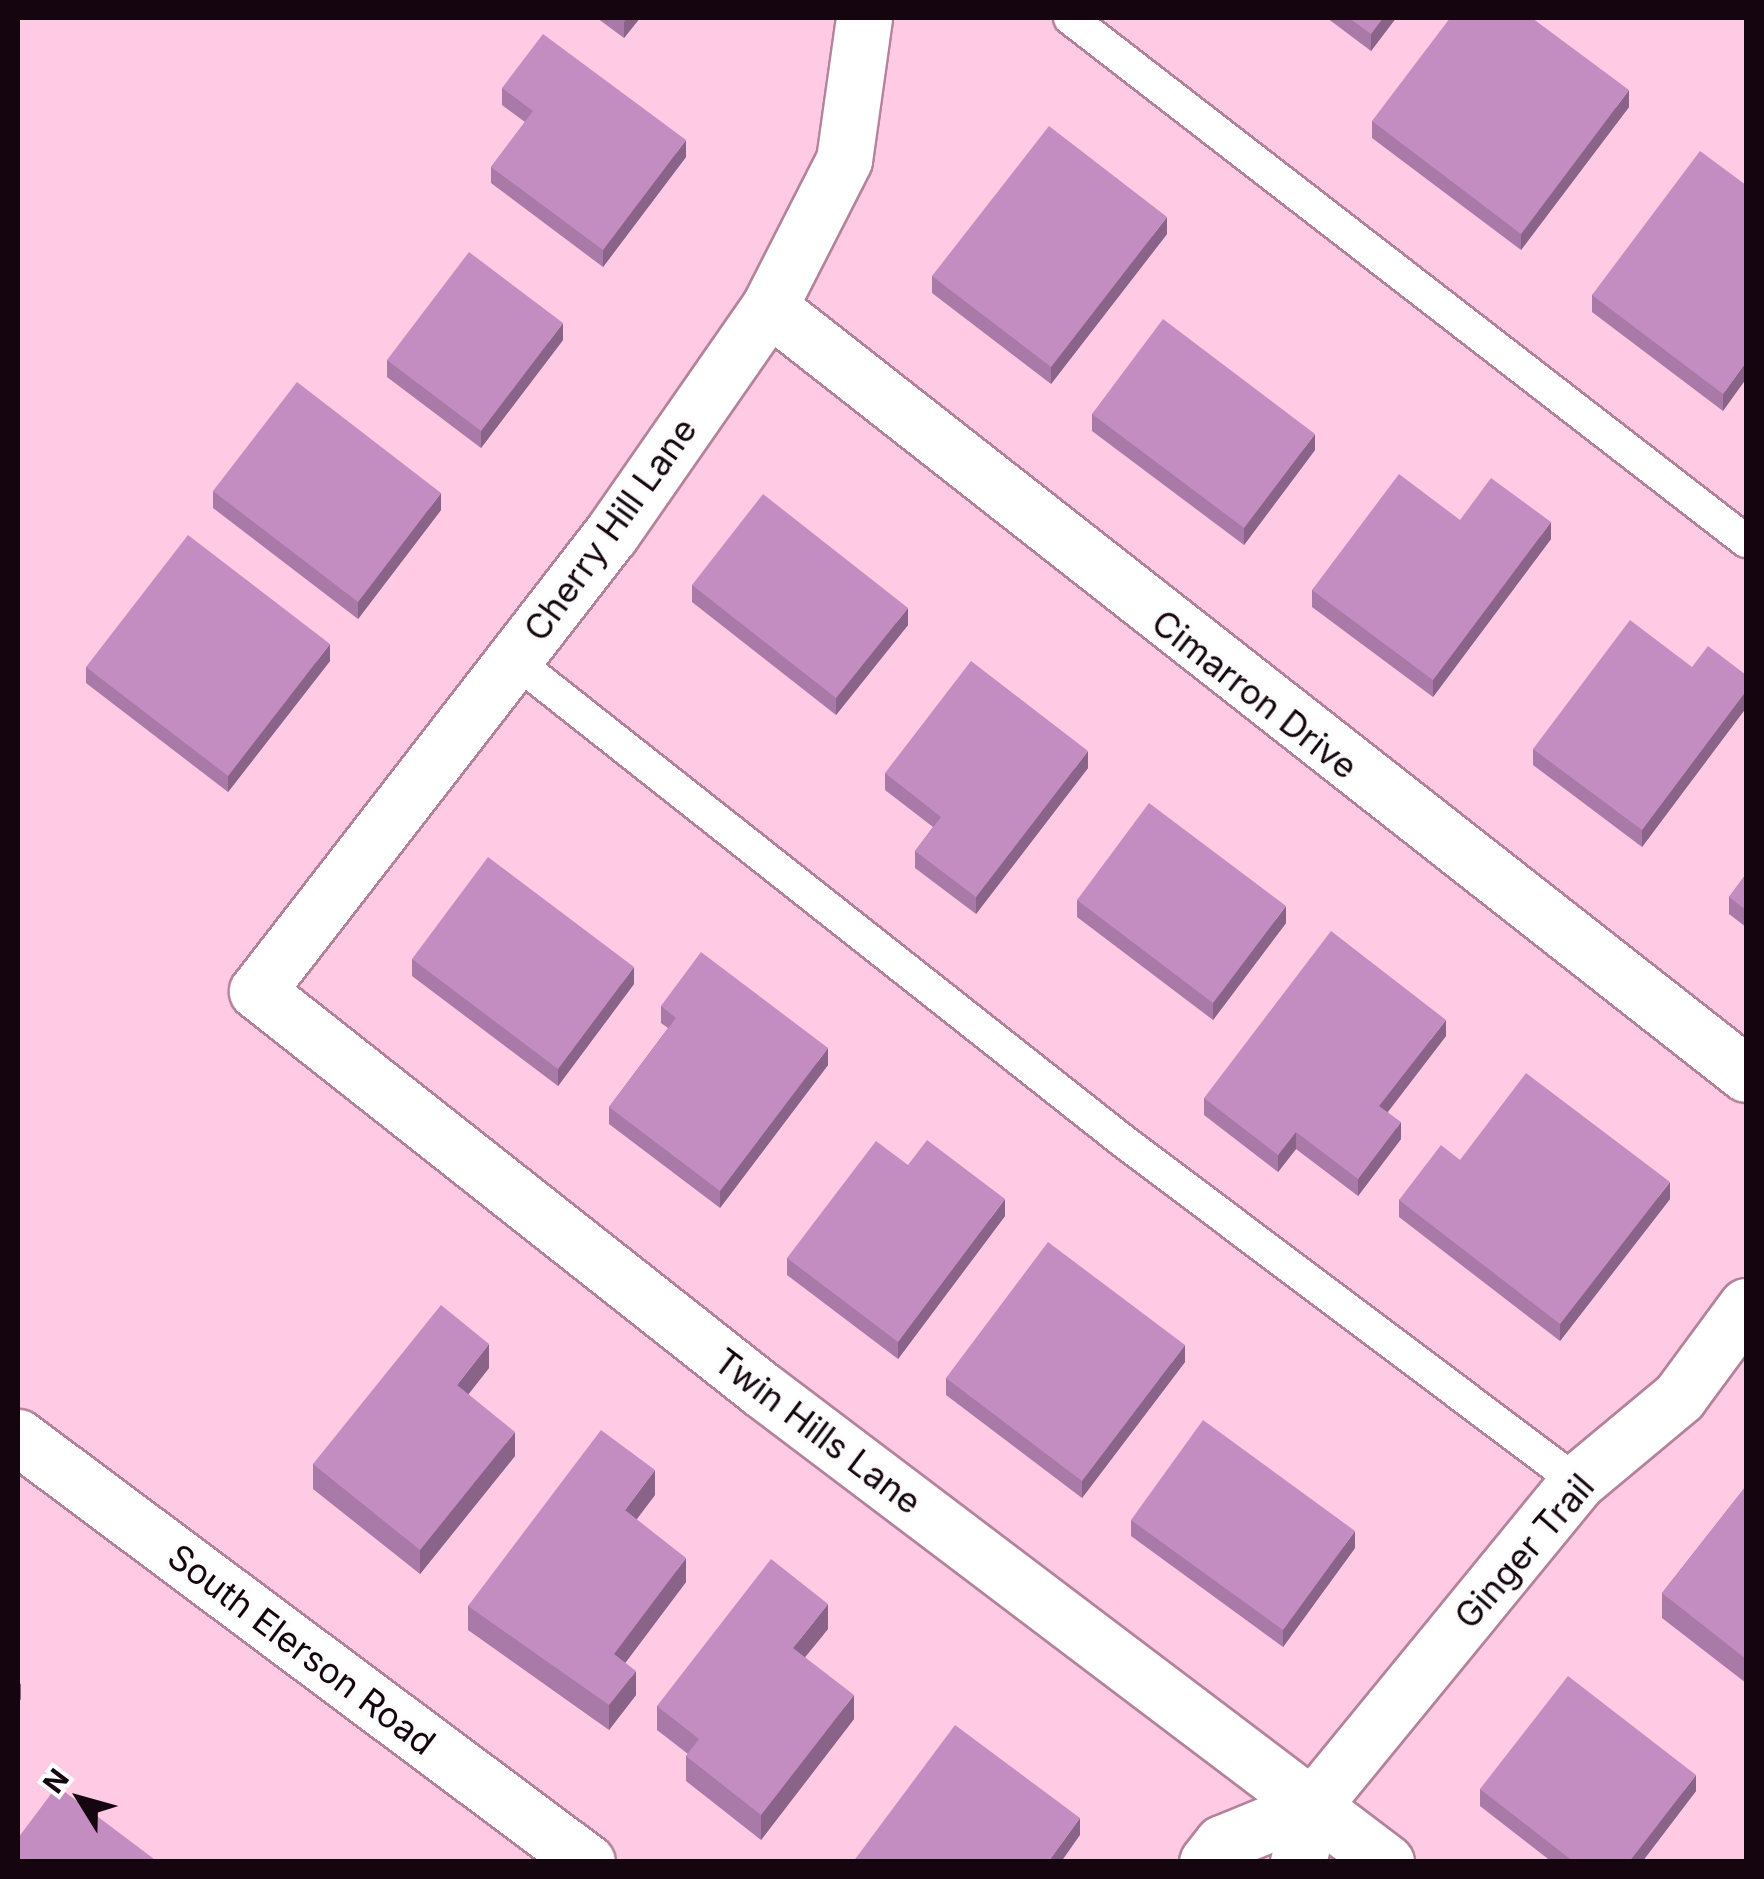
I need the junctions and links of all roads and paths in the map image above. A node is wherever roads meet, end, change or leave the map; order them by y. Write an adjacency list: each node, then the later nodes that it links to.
1 (864, 18): 3 (street, Cherry Hill Lane)
2 (1070, 18): 4 (lane)
3 (769, 307): 5 (street, Cherry Hill Lane); 7 (street, Cimarron Drive)
4 (1746, 542)
5 (514, 660): 6 (street, Cherry Hill Lane); 10 (lane)
6 (257, 991): 11 (street, Twin Hills Lane)
7 (1746, 1074)
8 (1746, 1306): 10 (street, Ginger Trail)
9 (18, 1437): 12 (street, South Elerson Road)
10 (1577, 1482): 11 (street, Ginger Trail)
11 (1312, 1806): 13 (street, Ginger Trail); 14 (street, Ginger Trail); 15 (street, Twin Hills Lane)
12 (588, 1862)
13 (1207, 1862)
14 (1298, 1862)
15 (1386, 1862)

